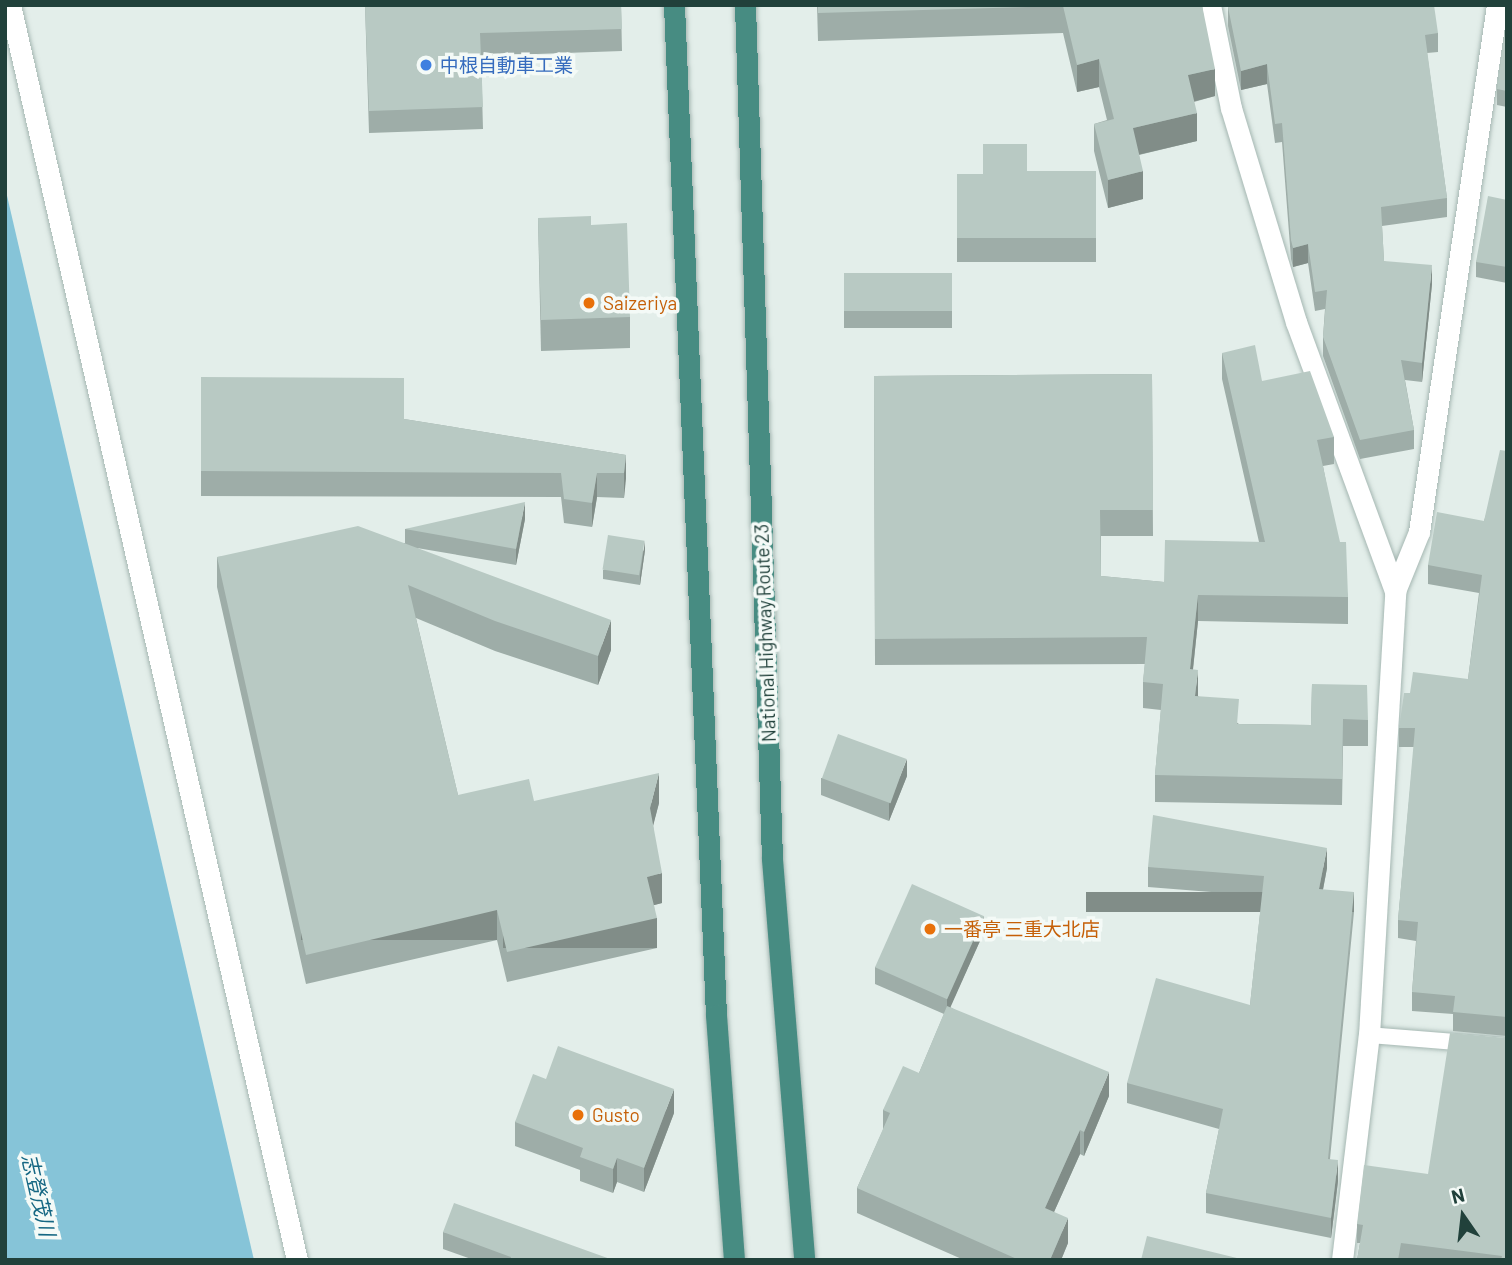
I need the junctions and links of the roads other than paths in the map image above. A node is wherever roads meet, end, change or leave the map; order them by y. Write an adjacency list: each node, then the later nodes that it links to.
1 (10, 5): 9 (street)
2 (674, 5): 10 (highway)
3 (745, 5): 11 (highway, National Highway Route 23)
4 (1210, 5): 6 (street)
5 (1497, 5): 6 (street)
6 (1395, 591): 7 (street)
7 (1369, 1035): 8 (lane); 12 (street)
8 (1507, 1046)
9 (297, 1260)
10 (734, 1260)
11 (804, 1260)
12 (1342, 1260)

